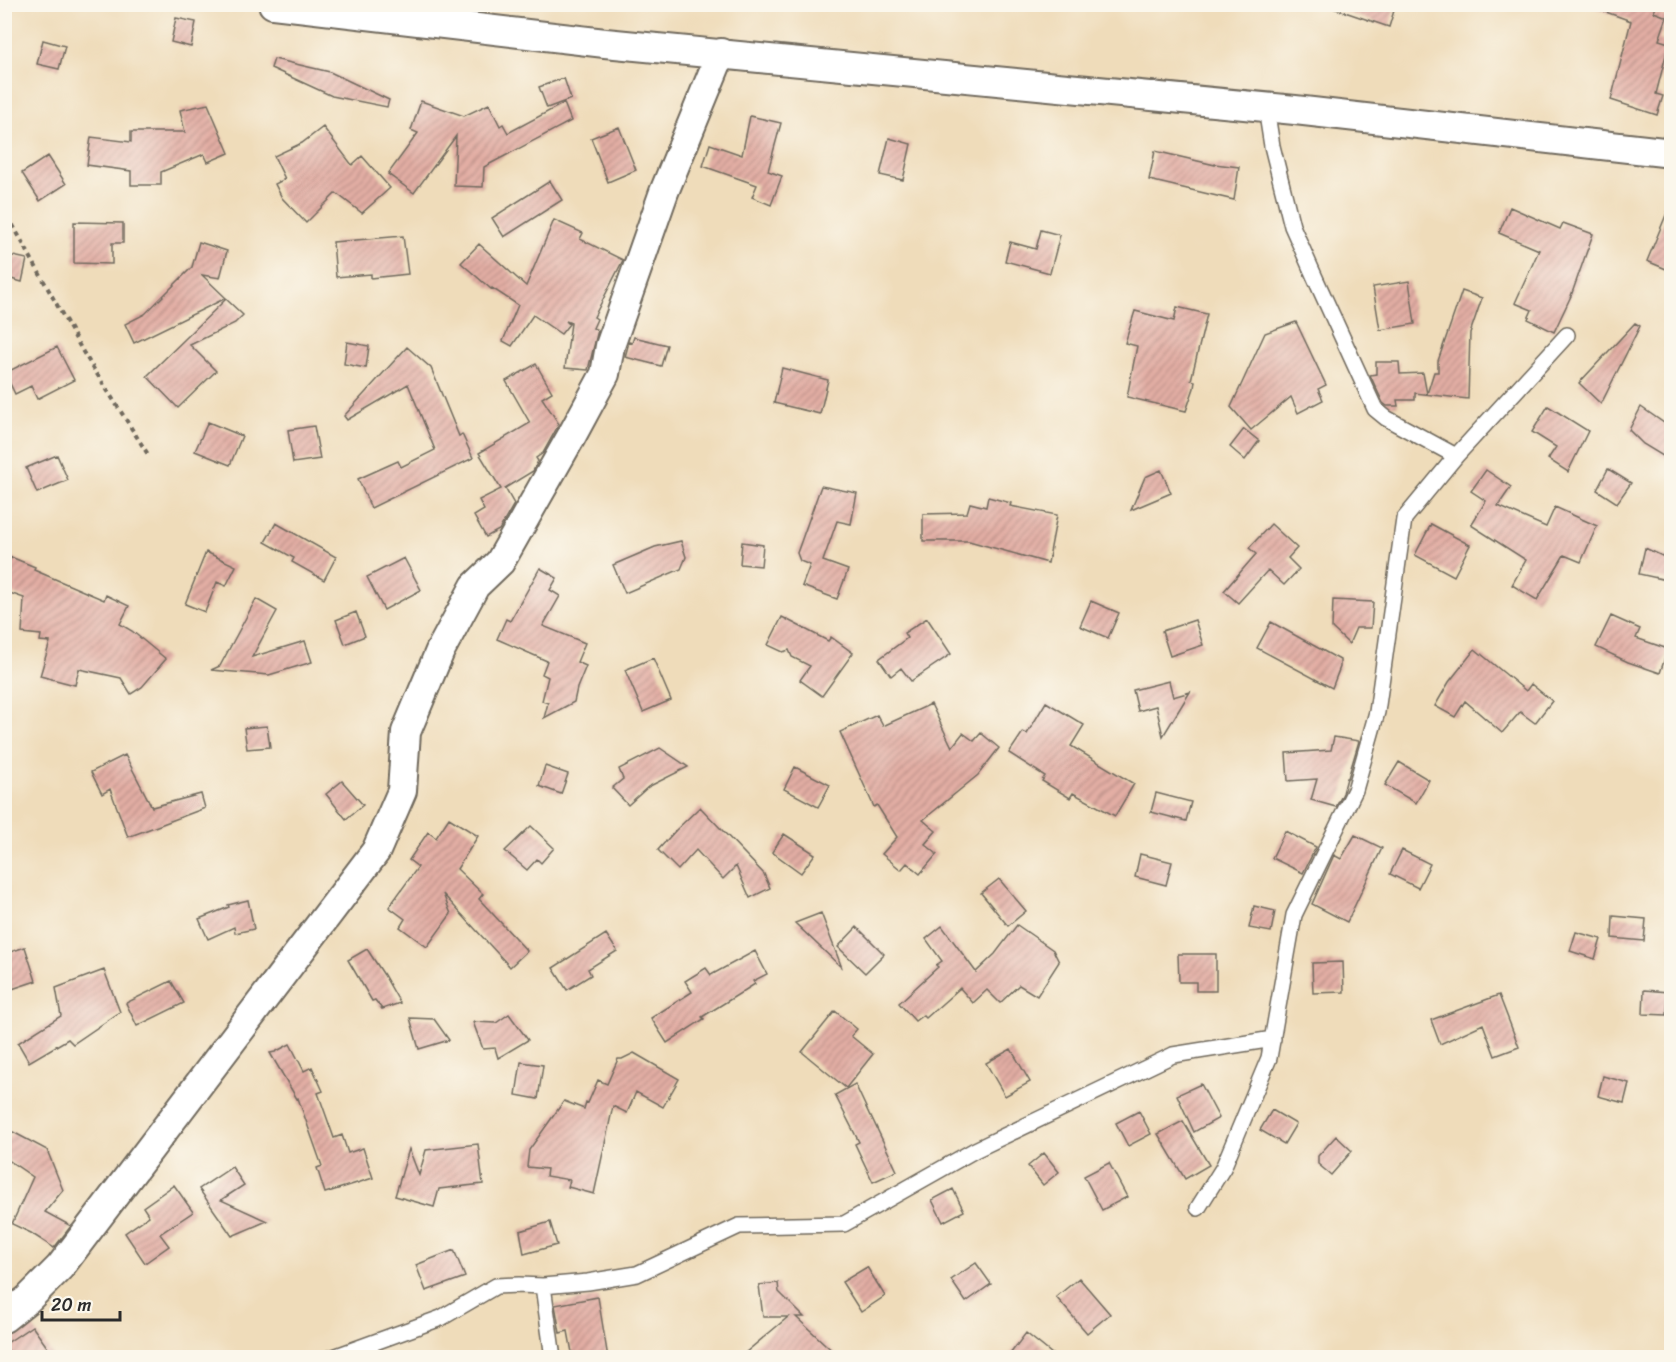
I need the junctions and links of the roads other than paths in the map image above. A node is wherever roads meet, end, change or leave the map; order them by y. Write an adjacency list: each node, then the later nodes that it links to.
1 (273, 4): 2 (street)
2 (721, 53): 3 (street); 10 (street)
3 (1266, 108): 4 (street); 6 (lane)
4 (1671, 153)
5 (1567, 335): 6 (lane)
6 (1456, 456): 7 (lane)
7 (1273, 1039): 8 (lane); 9 (lane)
8 (1198, 1208)
9 (543, 1286): 11 (lane); 12 (lane)
10 (4, 1318)
11 (331, 1358)
12 (553, 1358)

